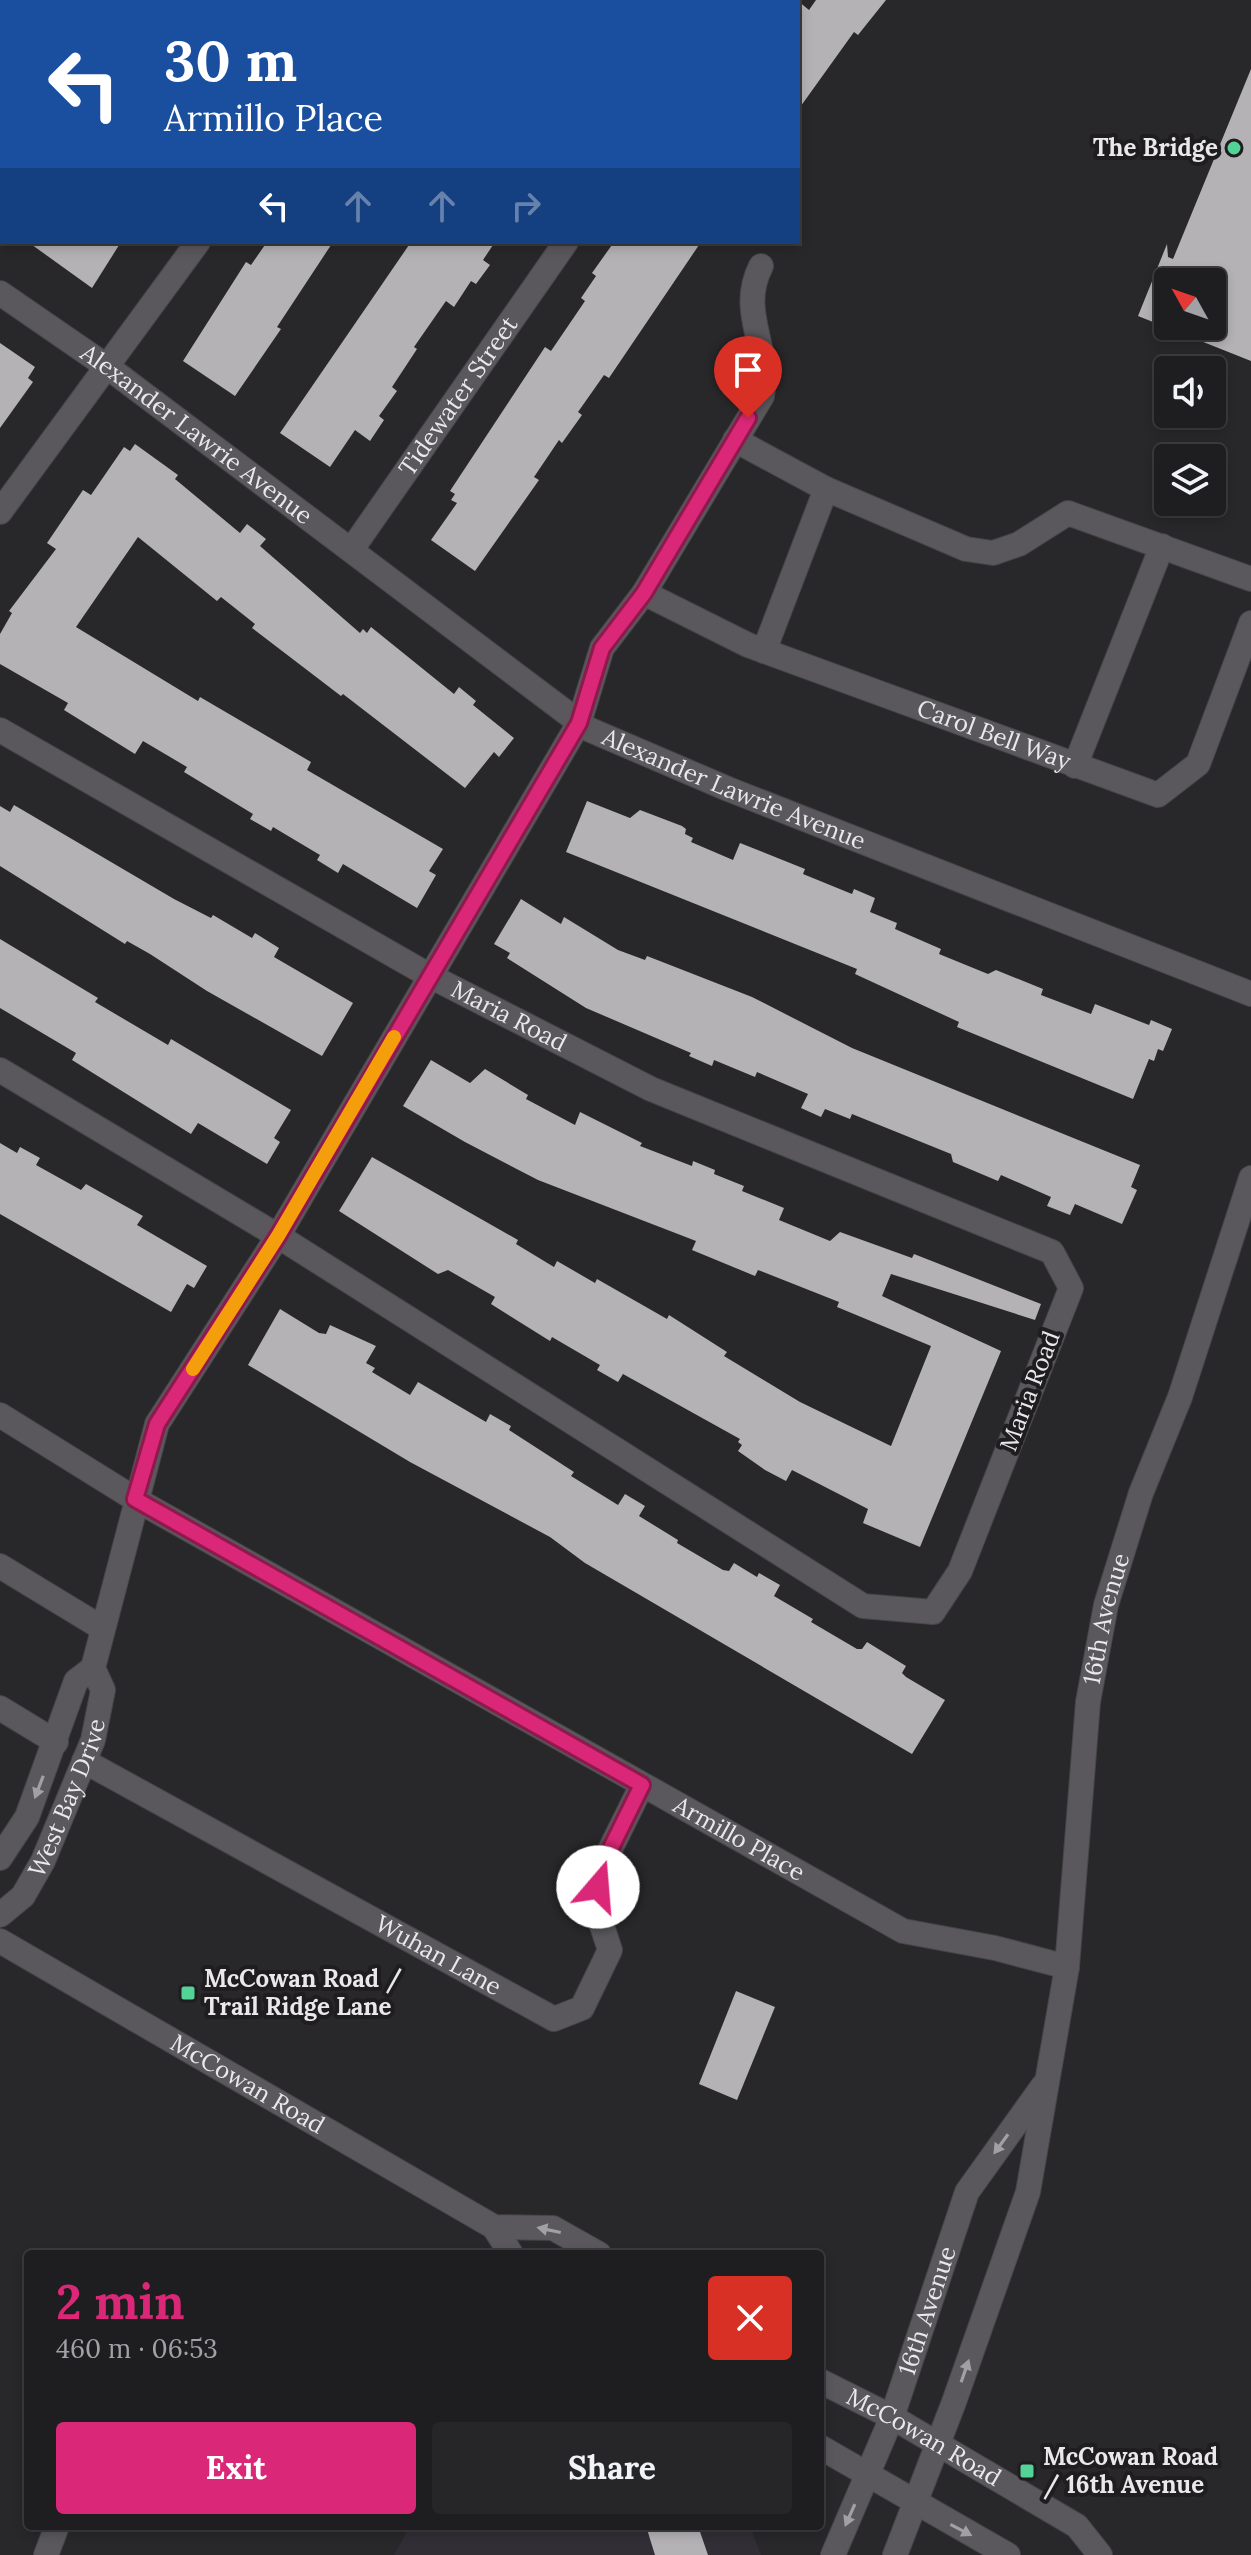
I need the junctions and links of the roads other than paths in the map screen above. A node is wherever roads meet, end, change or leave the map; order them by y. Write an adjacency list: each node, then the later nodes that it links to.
1 (197, 244): 5 (street)
2 (565, 244): 10 (street, Tidewater Street)
3 (761, 266): 6 (street, West Bay Drive)
4 (0, 293): 5 (street, Alexander Lawrie Avenue)
5 (109, 368): 8 (street); 10 (street, Alexander Lawrie Avenue)
6 (735, 440): 7 (street); 12 (street, West Bay Drive)
7 (826, 489): 9 (street); 14 (street)
8 (0, 512)
9 (1162, 546): 11 (street); 17 (street)
10 (352, 549): 15 (street, Alexander Lawrie Avenue)
11 (1251, 579)
12 (644, 593): 14 (street, Carol Bell Way); 15 (street, West Bay Drive)
13 (1251, 623): 17 (street, Carol Bell Way)
14 (764, 651): 17 (street, Carol Bell Way)
15 (579, 723): 18 (street, West Bay Drive); 19 (street, Alexander Lawrie Avenue)
16 (0, 730): 18 (street, Maria Road)
17 (1075, 766)
18 (430, 976): 22 (street, West Bay Drive); 22 (street, Maria Road)
19 (1251, 994)
20 (0, 1070): 22 (street, Maria Road)
21 (1251, 1178): 35 (street, 16th Avenue)
22 (278, 1236): 24 (street, West Bay Drive)
23 (0, 1415): 24 (street, Armillo Place)
24 (135, 1499): 26 (street, West Bay Drive); 31 (street, Armillo Place)
25 (0, 1566): 26 (street)
26 (102, 1628): 27 (street, West Bay Drive)
27 (93, 1668): 29 (street, West Bay Drive); 30 (street, West Bay Drive)
28 (0, 1708): 29 (street)
29 (56, 1742): 32 (street, West Bay Drive, one-way to 32)
30 (84, 1761): 31 (street, Wuhan Lane); 33 (street, West Bay Drive)
31 (642, 1785): 35 (street, Armillo Place)
32 (0, 1858)
33 (0, 1915)
34 (0, 1941): 37 (street, McCowan Road)
35 (1067, 1967): 36 (street, 16th Avenue)
36 (1047, 2080): 41 (street, 16th Avenue, one-way to 41); 42 (street, 16th Avenue, one-way to 36)
37 (494, 2227): 38 (street, McCowan Road); 39 (street, McCowan Road, one-way to 37)
38 (508, 2250)
39 (592, 2250)
40 (824, 2383): 41 (street, McCowan Road)
41 (892, 2417): 42 (street, McCowan Road); 44 (street, 16th Avenue)
42 (938, 2444): 45 (street, 16th Avenue); 51 (street, McCowan Road)
43 (824, 2449): 44 (street)
44 (868, 2476): 45 (street); 48 (street, 16th Avenue, one-way to 48)
45 (915, 2503): 49 (street, 16th Avenue); 50 (street, one-way to 50)
46 (55, 2530): 47 (street)
47 (46, 2555)
48 (833, 2555)
49 (895, 2555)
50 (1008, 2555)
51 (1100, 2555)

